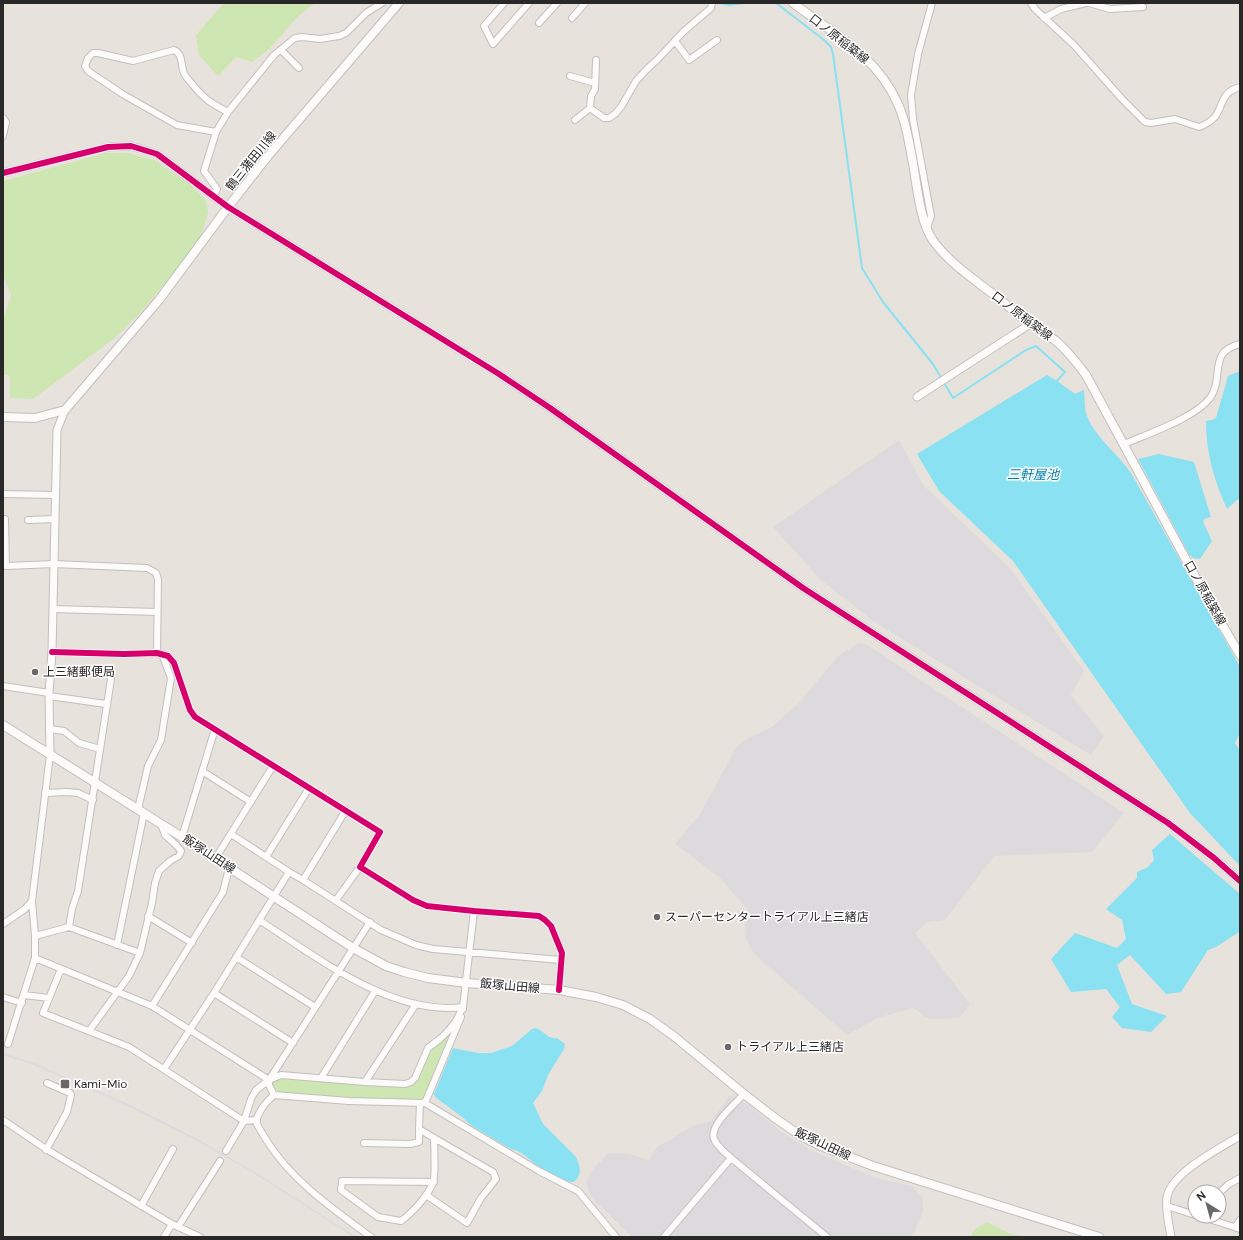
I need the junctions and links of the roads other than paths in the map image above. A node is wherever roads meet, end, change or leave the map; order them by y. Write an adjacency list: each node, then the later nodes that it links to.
1 (382, 3): 19 (street)
2 (399, 3): 33 (main road, 鶴三潴田川線)
3 (504, 3): 4 (street)
4 (529, 3)
5 (557, 3): 16 (street)
6 (585, 3): 14 (street)
7 (712, 3): 18 (street)
8 (793, 3): 34 (main road, 口ノ原稲築線)
9 (932, 3): 34 (street)
10 (1031, 3): 15 (street)
11 (1086, 3): 15 (street)
12 (1089, 3): 13 (street)
13 (1143, 7)
14 (572, 18)
15 (1044, 18): 24 (street)
16 (540, 22)
17 (717, 40): 18 (street)
18 (675, 41): 25 (street)
19 (281, 50): 21 (street); 26 (street)
20 (596, 60): 23 (street)
21 (299, 68)
22 (570, 76): 23 (street)
23 (595, 82): 25 (street)
24 (1240, 87)
25 (590, 108): 28 (street)
26 (228, 112): 29 (street); 29 (street)
27 (3, 118): 30 (street)
28 (575, 120)
29 (216, 132): 32 (street)
30 (3, 136)
31 (3, 173): 32 (street)
32 (214, 196): 33 (street)
33 (228, 207): 38 (main road, 鶴三潴田川線); 79 (street)
34 (927, 228): 35 (main road, 口ノ原稲築線)
35 (1030, 324): 37 (street); 40 (main road, 口ノ原稲築線)
36 (1240, 344): 40 (street)
37 (917, 397)
38 (65, 410): 39 (main road); 42 (street)
39 (3, 417)
40 (1124, 444): 51 (main road, 口ノ原稲築線)
41 (3, 494): 42 (street)
42 (56, 495): 44 (street)
43 (5, 519): 46 (street)
44 (55, 519): 45 (street); 46 (street)
45 (28, 520)
46 (54, 564): 47 (street); 48 (street)
47 (53, 609): 48 (street); 49 (street)
48 (157, 612): 50 (street)
49 (52, 652): 50 (street); 54 (street)
50 (159, 654): 58 (street); 69 (street)
51 (1240, 655)
52 (111, 679): 55 (street)
53 (3, 686): 54 (street)
54 (49, 695): 55 (street); 57 (street)
55 (106, 704): 59 (street)
56 (3, 725): 60 (main road, 飯塚山田線)
57 (49, 729): 59 (street); 60 (street)
58 (215, 729): 61 (street); 62 (street)
59 (100, 749): 63 (street)
60 (50, 755): 63 (main road, 飯塚山田線); 65 (street)
61 (274, 766): 64 (street); 67 (street)
62 (202, 771): 67 (street); 72 (street)
63 (96, 783): 66 (street); 69 (main road, 飯塚山田線)
64 (309, 788): 68 (street); 73 (street)
65 (45, 793): 66 (street); 82 (street)
66 (93, 800): 88 (street)
67 (251, 802): 71 (street)
68 (346, 810): 75 (street); 78 (street)
69 (141, 811): 70 (main road, 飯塚山田線); 91 (street)
70 (161, 824): 72 (main road, 飯塚山田線); 84 (street)
71 (231, 834): 73 (street); 74 (street)
72 (182, 837): 74 (main road, 飯塚山田線)
73 (266, 857): 77 (street)
74 (216, 859): 76 (main road, 飯塚山田線)
75 (360, 867): 81 (street); 83 (street)
76 (229, 868): 80 (main road, 飯塚山田線); 90 (street)
77 (289, 872): 78 (street); 80 (street)
78 (303, 880): 81 (street)
79 (1240, 881)
80 (274, 896): 85 (street); 92 (main road, 飯塚山田線)
81 (336, 900): 86 (street)
82 (32, 901): 87 (street); 89 (street)
83 (474, 912): 93 (street); 97 (street)
84 (148, 916): 90 (street); 94 (street)
85 (259, 920): 95 (street); 99 (street)
86 (370, 922): 92 (street); 93 (street)
87 (3, 924)
88 (69, 926): 89 (street); 91 (street)
89 (35, 936): 96 (street)
90 (192, 943): 110 (street)
91 (117, 945): 94 (street)
92 (353, 948): 99 (street); 100 (main road, 飯塚山田線)
93 (469, 952): 97 (street); 100 (street)
94 (140, 953): 103 (street)
95 (236, 957): 104 (street); 111 (street)
96 (35, 958): 98 (street); 105 (street)
97 (562, 960): 101 (street)
98 (60, 969): 103 (street); 107 (street)
99 (338, 971): 102 (street); 111 (street)
100 (467, 982): 101 (main road, 飯塚山田線); 112 (street)
101 (559, 990): 122 (main road, 飯塚山田線)
102 (376, 991): 109 (street); 118 (street)
103 (118, 993): 110 (street); 114 (street)
104 (214, 993): 113 (street); 115 (street)
105 (24, 995): 107 (street); 108 (street)
106 (3, 998): 108 (street)
107 (49, 998): 114 (street)
108 (22, 1003): 116 (street)
109 (416, 1004): 112 (street); 120 (street)
110 (152, 1006): 113 (street)
111 (315, 1007): 115 (street)
112 (463, 1007): 120 (street); 124 (street)
113 (190, 1030): 117 (street); 119 (street)
114 (89, 1031): 117 (street)
115 (292, 1043): 119 (street)
116 (8, 1044)
117 (164, 1069): 127 (street)
118 (320, 1078): 119 (street); 120 (street)
119 (269, 1080): 123 (street); 127 (street)
120 (364, 1082)
121 (47, 1083): 132 (street)
122 (744, 1094): 135 (street); 155 (main road, 飯塚山田線)
123 (274, 1095): 124 (street); 126 (street)
124 (422, 1103): 128 (street); 152 (street)
125 (3, 1120): 132 (street)
126 (257, 1120): 127 (street); 151 (street)
127 (244, 1121): 134 (street)
128 (420, 1129): 130 (street); 131 (street)
129 (1240, 1136): 142 (street)
130 (434, 1138): 138 (street); 140 (street)
131 (364, 1143)
132 (46, 1150): 141 (street)
133 (173, 1150): 141 (street)
134 (226, 1150)
135 (731, 1158): 153 (street); 154 (street)
136 (220, 1161): 147 (street)
137 (1240, 1178): 139 (street)
138 (434, 1182): 140 (street); 140 (street)
139 (1227, 1186)
140 (426, 1195)
141 (141, 1206): 145 (street)
142 (1167, 1206): 143 (street); 156 (street)
143 (1187, 1212)
144 (1240, 1220): 148 (street)
145 (172, 1224): 147 (street); 149 (street)
146 (1225, 1224): 148 (street)
147 (178, 1227): 150 (street)
148 (1237, 1228)
149 (164, 1237)
150 (200, 1237)
151 (371, 1237)
152 (616, 1237)
153 (664, 1237)
154 (827, 1237)
155 (1099, 1237)
156 (1171, 1237)

